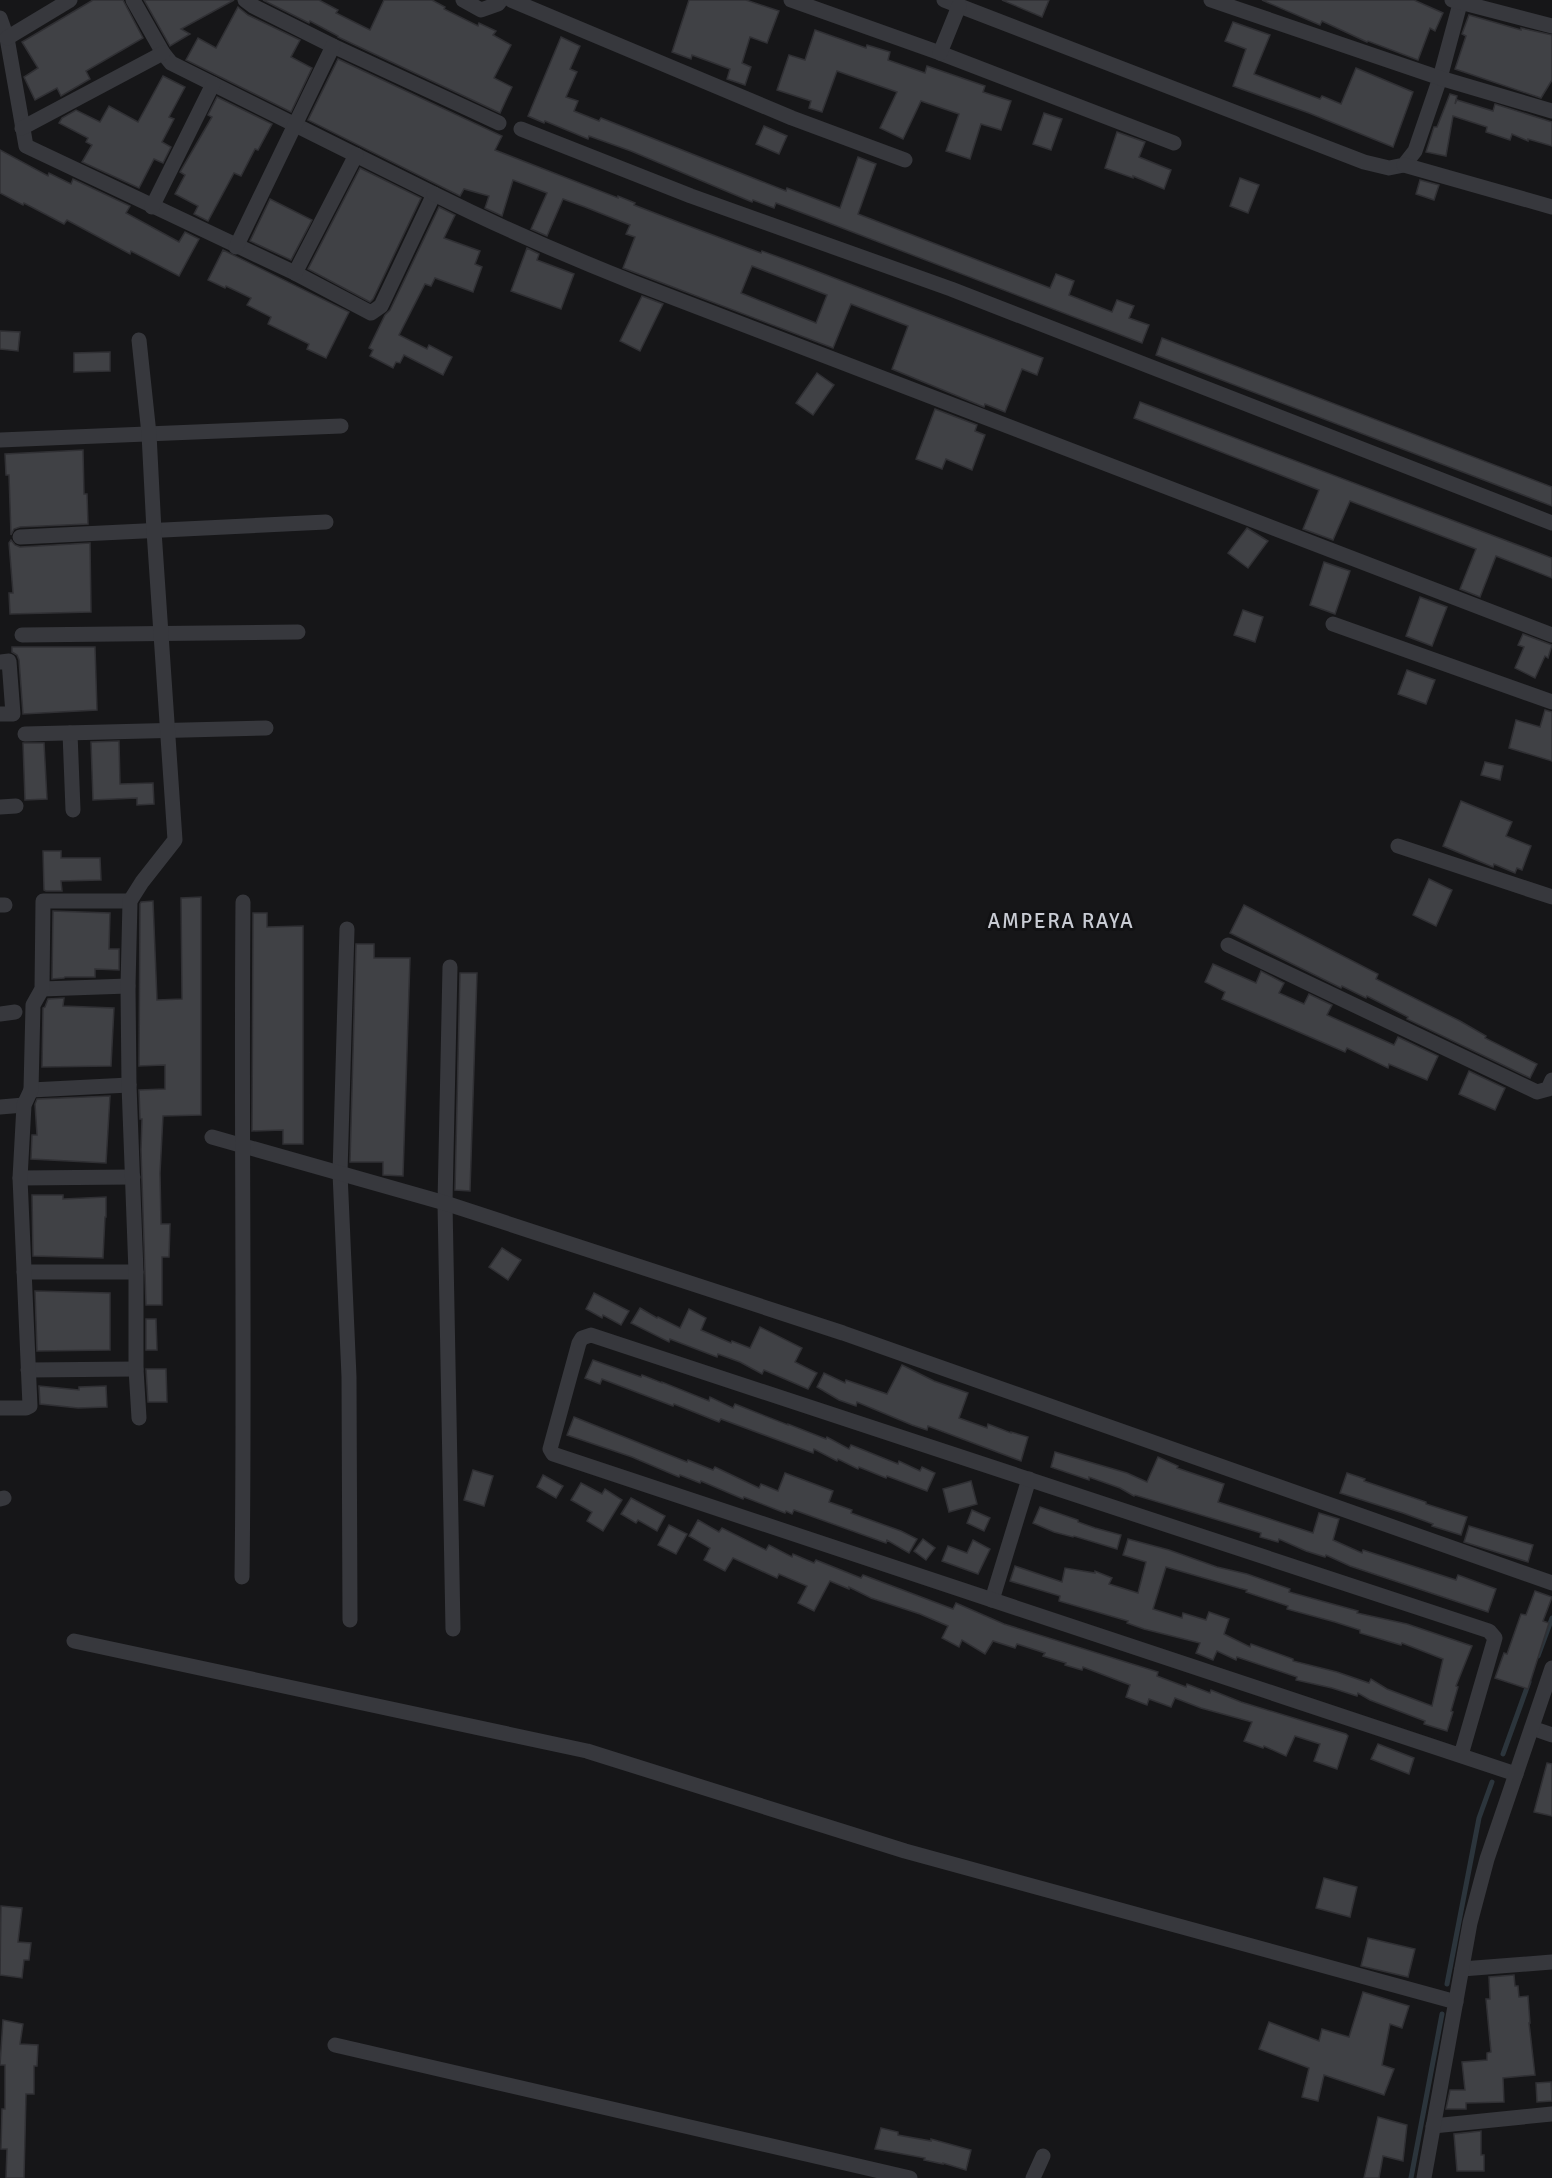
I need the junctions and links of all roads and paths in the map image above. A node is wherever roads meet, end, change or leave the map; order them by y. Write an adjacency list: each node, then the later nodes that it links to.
1 (70, 0): 14 (street)
2 (133, 0): 16 (street)
3 (245, 0): 15 (street)
4 (463, 0): 5 (street)
5 (501, 0)
6 (511, 0): 27 (street)
7 (792, 0): 17 (street)
8 (944, 0): 11 (street)
9 (1211, 0): 18 (street)
10 (1458, 1): 13 (street); 18 (street)
11 (959, 6): 17 (street); 28 (street)
12 (0, 18): 14 (street)
13 (1552, 26)
14 (7, 38): 23 (street)
15 (333, 46): 21 (street); 22 (street)
16 (164, 53): 19 (street); 23 (street)
17 (940, 53): 25 (street)
18 (1440, 78): 20 (street); 28 (street)
19 (213, 84): 22 (street); 30 (street)
20 (1552, 111)
21 (499, 123)
22 (296, 124): 26 (street); 32 (street)
23 (22, 128): 30 (street)
24 (521, 129): 39 (street)
25 (1174, 143)
26 (356, 154): 29 (street); 33 (street)
27 (904, 160)
28 (1404, 165): 31 (street)
29 (434, 194): 33 (street); 46 (street)
30 (152, 207): 32 (street)
31 (1552, 207)
32 (236, 247): 33 (street)
33 (295, 273)
34 (139, 340): 36 (street)
35 (341, 426): 36 (street)
36 (149, 434): 37 (street); 40 (street)
37 (0, 440)
38 (326, 522): 40 (street)
39 (1552, 523)
40 (154, 531): 41 (street); 43 (street)
41 (20, 537)
42 (1333, 624): 48 (street)
43 (161, 632): 44 (street); 45 (street); 51 (street)
44 (298, 632)
45 (22, 635)
46 (1552, 635)
47 (0, 662): 49 (street)
48 (1552, 702)
49 (0, 714)
50 (266, 728): 51 (street)
51 (168, 730): 52 (street); 59 (street)
52 (70, 733): 53 (street); 56 (street)
53 (25, 734)
54 (16, 806): 55 (street)
55 (0, 807)
56 (73, 810)
57 (1398, 846): 58 (street)
58 (1552, 897)
59 (130, 901): 64 (street); 65 (street)
60 (243, 902): 72 (street)
61 (347, 929): 73 (street)
62 (1228, 945): 66 (street)
63 (450, 967): 76 (street)
64 (128, 986): 65 (street); 67 (street)
65 (42, 989): 68 (street)
66 (1552, 1080)
67 (129, 1085): 68 (street); 74 (street)
68 (31, 1090): 69 (street)
69 (24, 1105): 70 (street); 75 (street)
70 (0, 1107)
71 (212, 1137): 72 (street)
72 (241, 1146): 73 (street); 84 (street)
73 (340, 1173): 76 (street); 87 (street)
74 (133, 1177): 75 (street); 78 (street)
75 (20, 1178): 77 (street)
76 (445, 1203): 85 (street); 88 (street)
77 (24, 1272): 78 (street); 80 (street)
78 (136, 1272): 79 (street)
79 (136, 1369): 80 (street); 82 (street)
80 (28, 1370): 81 (street)
81 (0, 1408)
82 (139, 1418)
83 (1029, 1479): 86 (street); 86 (street); 93 (street)
84 (243, 1577)
85 (1552, 1583)
86 (992, 1600): 93 (street)
87 (350, 1620)
88 (453, 1629)
89 (74, 1641): 97 (street)
90 (1552, 1668): 91 (street)
91 (1532, 1728): 92 (street); 94 (street)
92 (1552, 1735)
93 (1461, 1755): 94 (street)
94 (1516, 1774): 96 (street)
95 (1552, 1962): 96 (street)
96 (1462, 1969): 97 (street)
97 (1456, 2002): 100 (street)
98 (334, 2045): 102 (street)
99 (1552, 2114): 100 (street)
100 (1433, 2126): 104 (street)
101 (1043, 2156): 103 (street)
102 (910, 2178)
103 (1033, 2178)
104 (1424, 2178)

